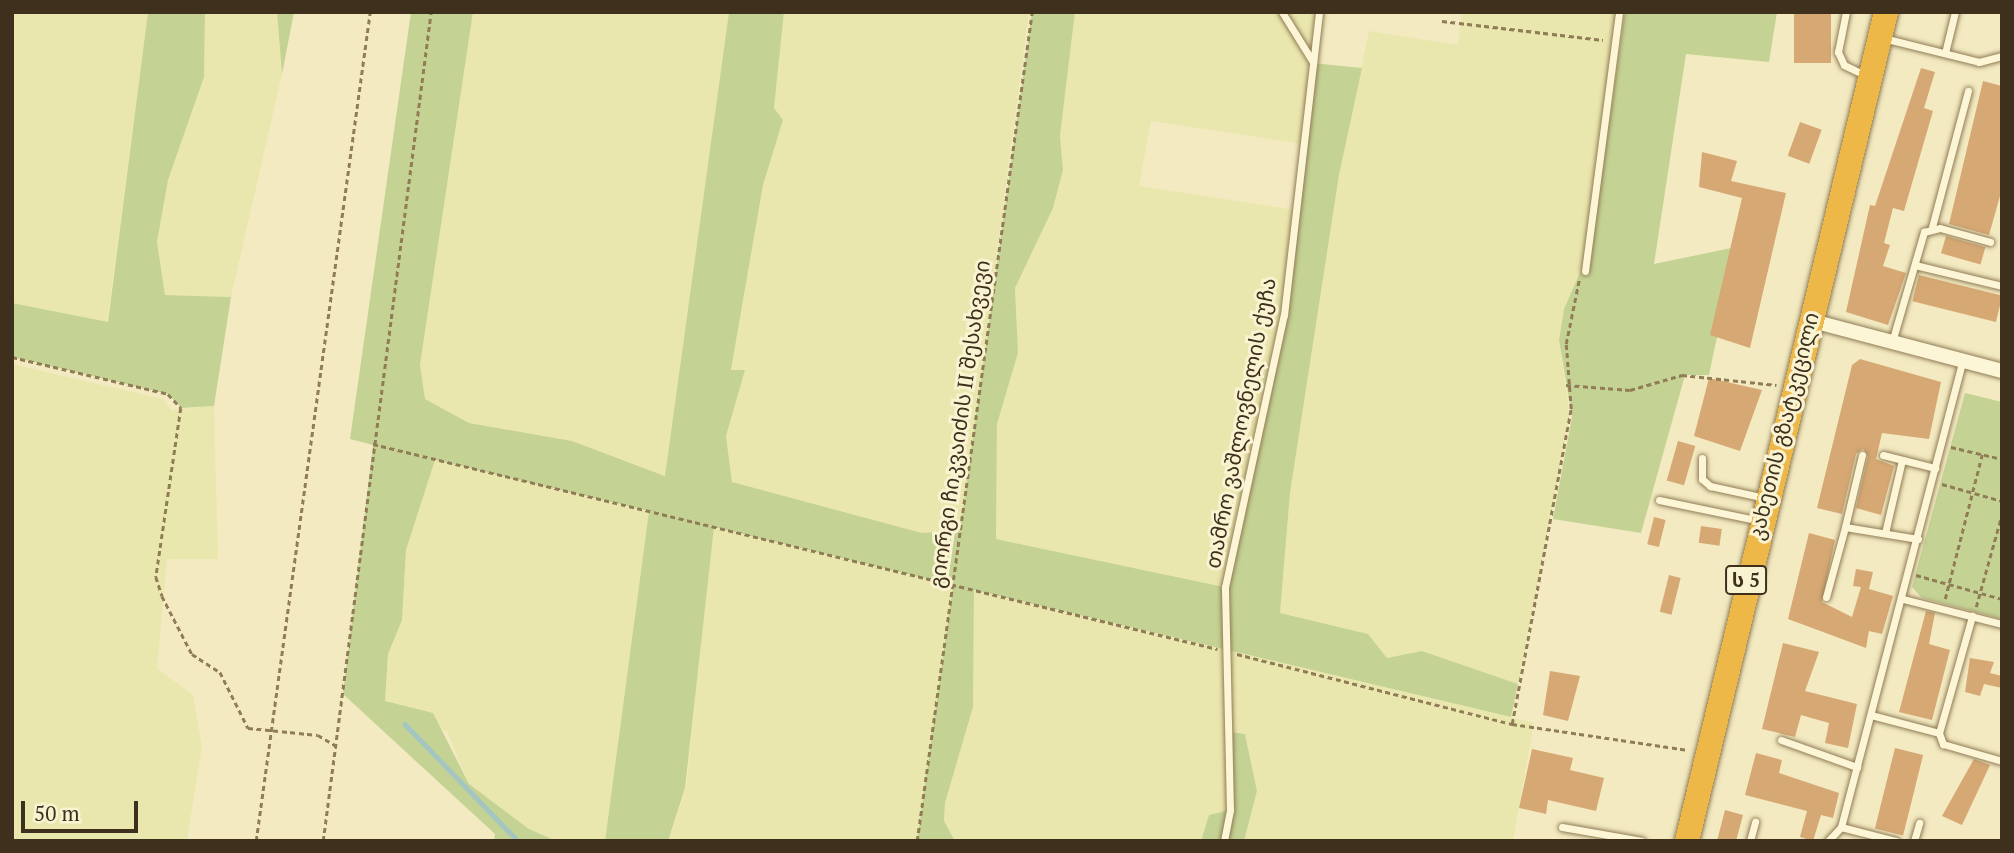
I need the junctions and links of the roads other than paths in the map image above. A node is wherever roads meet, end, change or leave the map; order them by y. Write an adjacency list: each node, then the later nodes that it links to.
1 (1282, 12): 10 (lane)
2 (1319, 12): 10 (lane, თამრო ვაშლოვნელის ქუჩა)
3 (1619, 12): 16 (lane)
4 (1846, 12): 11 (lane)
5 (1886, 12): 7 (highway, კახეთის გზატკეცილი / ს 5)
6 (1955, 12): 8 (lane)
7 (1879, 37): 8 (lane); 11 (highway, კახეთის გზატკეცილი / ს 5)
8 (1945, 53): 9 (lane)
9 (2002, 56)
10 (1313, 63): 45 (lane, თამრო ვაშლოვნელის ქუჩა)
11 (1868, 77): 18 (highway, კახეთის გზატკეცილი / ს 5)
12 (1968, 92): 13 (lane)
13 (1932, 227): 14 (lane); 15 (lane)
14 (1990, 242)
15 (1914, 265): 17 (lane); 19 (lane)
16 (1585, 271)
17 (2002, 286)
18 (1809, 320): 19 (street); 28 (highway, კახეთის გზატკეცილი / ს 5)
19 (1892, 342): 20 (street)
20 (1962, 361): 21 (street); 26 (lane)
21 (2002, 371)
22 (1862, 455): 29 (lane)
23 (1883, 455): 25 (lane)
24 (1703, 458): 28 (lane)
25 (1902, 460): 26 (lane); 30 (lane)
26 (1935, 468): 31 (lane)
27 (1659, 499): 28 (lane)
28 (1763, 510): 47 (highway, კახეთის გზატკეცილი / ს 5)
29 (1845, 527): 30 (lane); 32 (lane)
30 (1885, 533): 31 (lane)
31 (1918, 538): 33 (lane)
32 (1826, 597)
33 (1903, 599): 34 (lane); 36 (lane)
34 (1973, 616): 35 (lane); 37 (lane)
35 (2002, 624)
36 (1871, 715): 37 (lane); 40 (lane)
37 (1939, 733): 39 (lane)
38 (1780, 740): 40 (lane)
39 (2002, 761)
40 (1857, 768): 44 (lane)
41 (1755, 822): 48 (lane)
42 (1919, 823): 51 (lane)
43 (1562, 827): 46 (lane)
44 (1841, 827): 49 (lane); 50 (lane)
45 (1224, 841)
46 (1642, 841)
47 (1687, 841)
48 (1750, 841)
49 (1828, 841)
50 (1896, 841)
51 (1914, 841)

